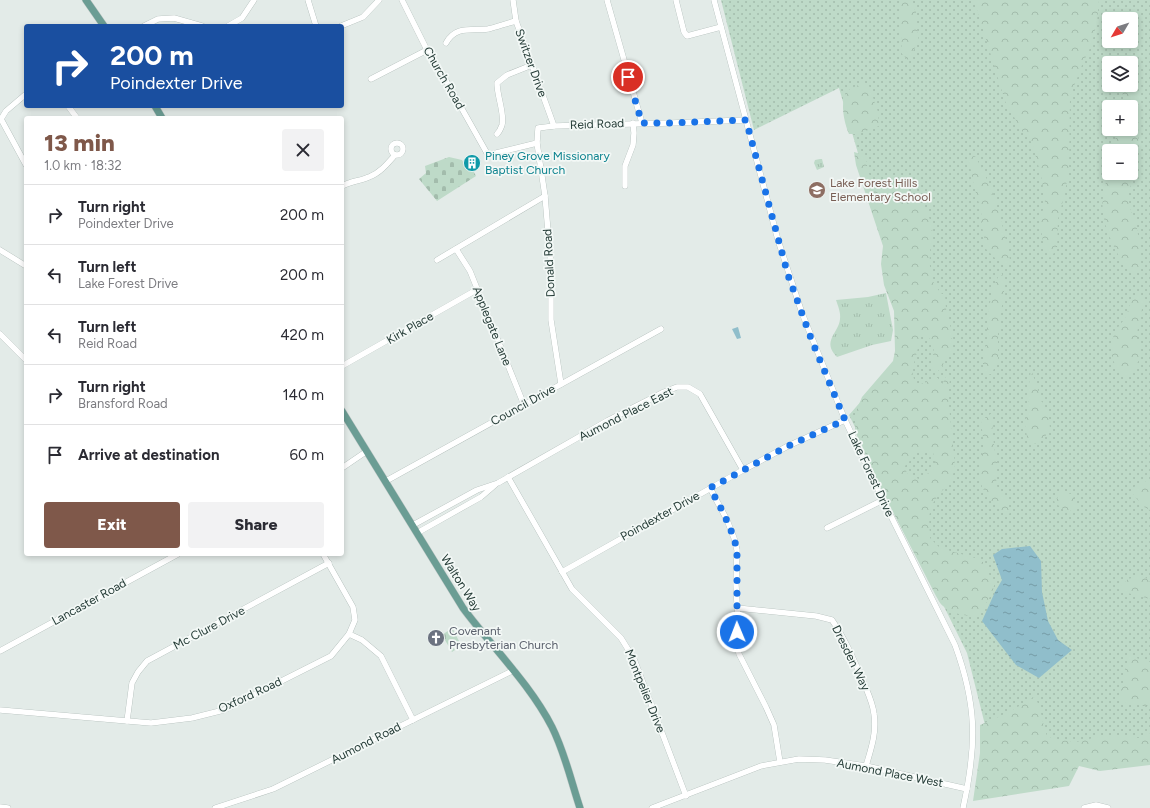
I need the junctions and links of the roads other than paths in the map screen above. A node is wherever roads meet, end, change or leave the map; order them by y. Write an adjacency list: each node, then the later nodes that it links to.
1 (86, 0): 11 (main road)
2 (254, 0): 14 (street)
3 (308, 0): 15 (street)
4 (379, 0): 16 (street)
5 (402, 0): 19 (street, Church Road)
6 (513, 0): 10 (street, Switzer Drive)
7 (607, 0): 25 (street)
8 (676, 0): 17 (street)
9 (714, 0): 17 (street, Lake Forest Drive)
10 (516, 20): 18 (street); 20 (street, Switzer Drive)
11 (103, 24)
12 (148, 24): 13 (street)
13 (195, 24)
14 (232, 24)
15 (315, 24)
16 (344, 25)
17 (721, 27): 23 (street, Lake Forest Drive)
18 (446, 43)
19 (427, 50): 21 (street); 28 (street, Church Road)
20 (532, 65): 26 (street, Switzer Drive); 27 (street)
21 (371, 79)
22 (24, 96): 30 (street)
23 (746, 120): 25 (street, Reid Road); 46 (street, Lake Forest Drive)
24 (633, 123): 25 (street, Reid Road); 26 (street, Reid Road); 32 (street)
25 (642, 123)
26 (554, 126): 28 (street, Reid Road)
27 (497, 134)
28 (537, 143): 33 (street, Donald Road)
29 (395, 155): 31 (street)
30 (24, 161)
31 (344, 185)
32 (625, 186)
33 (545, 196): 34 (street); 43 (street, Donald Road)
34 (456, 249): 36 (street); 38 (street, Applegate Lane)
35 (0, 250): 37 (street)
36 (437, 260)
37 (24, 265)
38 (478, 289): 42 (street, Kirk Place); 44 (street, Applegate Lane)
39 (661, 329): 43 (street, Council Drive)
40 (0, 334): 41 (street)
41 (24, 358)
42 (344, 365)
43 (561, 384): 44 (street, Council Drive)
44 (524, 405): 51 (street, Council Drive)
45 (344, 414): 47 (main road, Walton Way)
46 (845, 420): 49 (street, Poindexter Drive); 54 (street, Lake Forest Drive)
47 (367, 451): 48 (street); 51 (main road, Walton Way)
48 (344, 467)
49 (743, 470): 50 (street, Aumond Place East); 53 (street, Poindexter Drive)
50 (508, 477): 52 (street, Aumond Place East); 61 (street, Montpelier Drive)
51 (386, 481): 55 (main road, Walton Way)
52 (498, 483): 55 (street, Aumond Place East); 57 (street, Aumond Place East)
53 (710, 488): 61 (street, Poindexter Drive); 62 (street)
54 (882, 500): 56 (street); 71 (street, Lake Forest Drive)
55 (412, 525): 57 (main road, Walton Way)
56 (828, 528)
57 (417, 533): 65 (main road, Walton Way)
58 (174, 556): 64 (street, Lancaster Road)
59 (324, 556): 60 (street, Oxford Road)
60 (329, 563): 63 (street, Oxford Road); 68 (street, Mc Clure Drive)
61 (562, 572): 72 (street, Montpelier Drive)
62 (737, 608): 69 (street); 70 (street, Dresden Way)
63 (349, 634): 67 (street); 68 (street, Oxford Road)
64 (0, 651)
65 (514, 670): 67 (street, Aumond Road); 76 (main road, Walton Way)
66 (0, 710): 68 (street, Oxford Road)
67 (413, 720): 75 (street, Aumond Road)
68 (127, 721)
69 (780, 762): 70 (street, Aumond Place West); 72 (street, Aumond Place West)
70 (866, 766): 71 (street, Aumond Place West)
71 (967, 789): 78 (street, Lake Forest Drive)
72 (686, 796): 77 (street, Aumond Place West)
73 (0, 807): 74 (street)
74 (8, 808)
75 (217, 808)
76 (580, 808)
77 (652, 808)
78 (963, 808)
79 (1084, 808): 80 (street)
80 (1108, 808)

